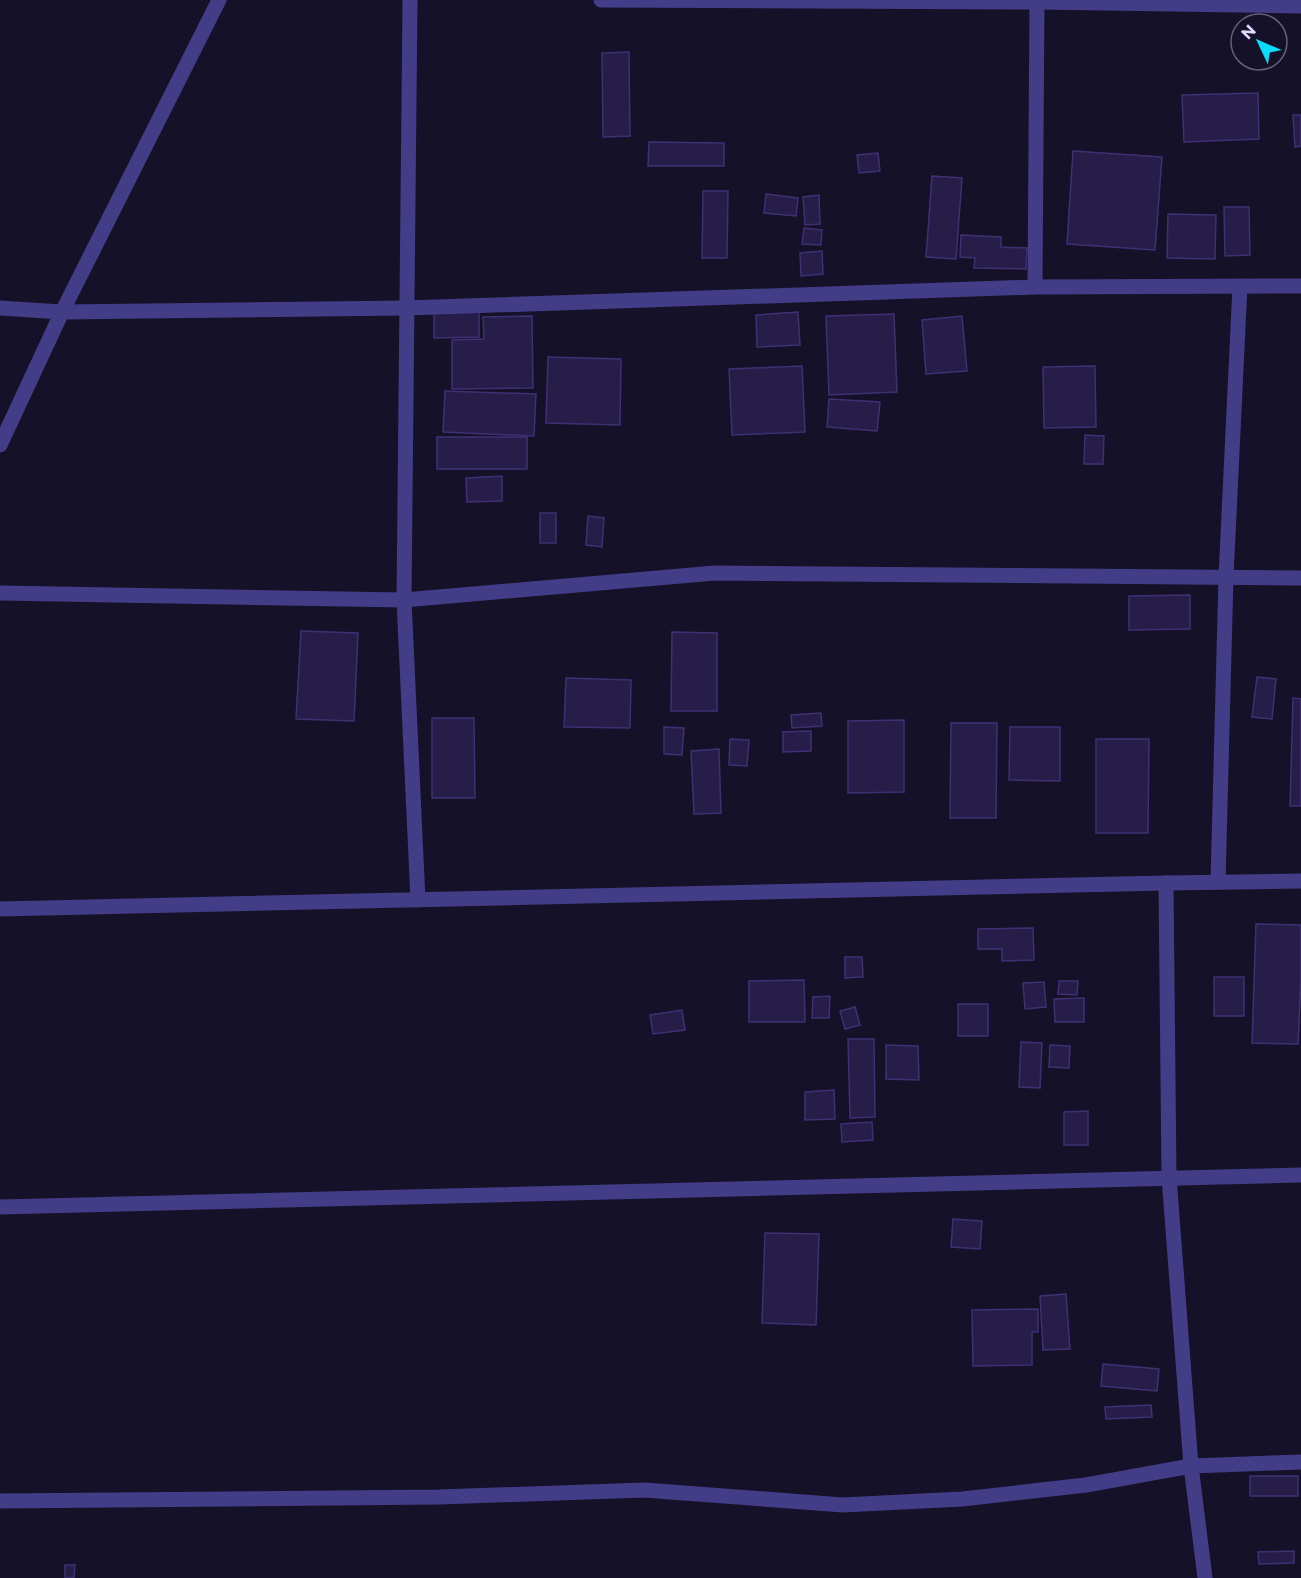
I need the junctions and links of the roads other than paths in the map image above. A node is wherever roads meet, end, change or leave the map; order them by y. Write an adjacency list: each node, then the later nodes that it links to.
1 (219, 0): 11 (street)
2 (410, 0): 10 (street)
3 (601, 0): 4 (street)
4 (1037, 1): 5 (street); 8 (street)
5 (1301, 6)
6 (1240, 286): 7 (street); 8 (street); 13 (street)
7 (1301, 286)
8 (1035, 287): 10 (street)
9 (0, 308): 11 (street)
10 (407, 308): 11 (street); 16 (street)
11 (62, 312): 12 (street)
12 (0, 446)
13 (1226, 577): 14 (street); 16 (street); 18 (street)
14 (1301, 578)
15 (0, 593): 16 (street)
16 (405, 600): 20 (street)
17 (1301, 881): 18 (street)
18 (1218, 882): 19 (street)
19 (1166, 883): 20 (street); 23 (street)
20 (418, 900): 21 (street)
21 (0, 909)
22 (1301, 1175): 23 (street)
23 (1169, 1177): 24 (street); 26 (street)
24 (0, 1206)
25 (1301, 1462): 26 (street)
26 (1191, 1466): 27 (street); 28 (street)
27 (0, 1501)
28 (1205, 1578)

